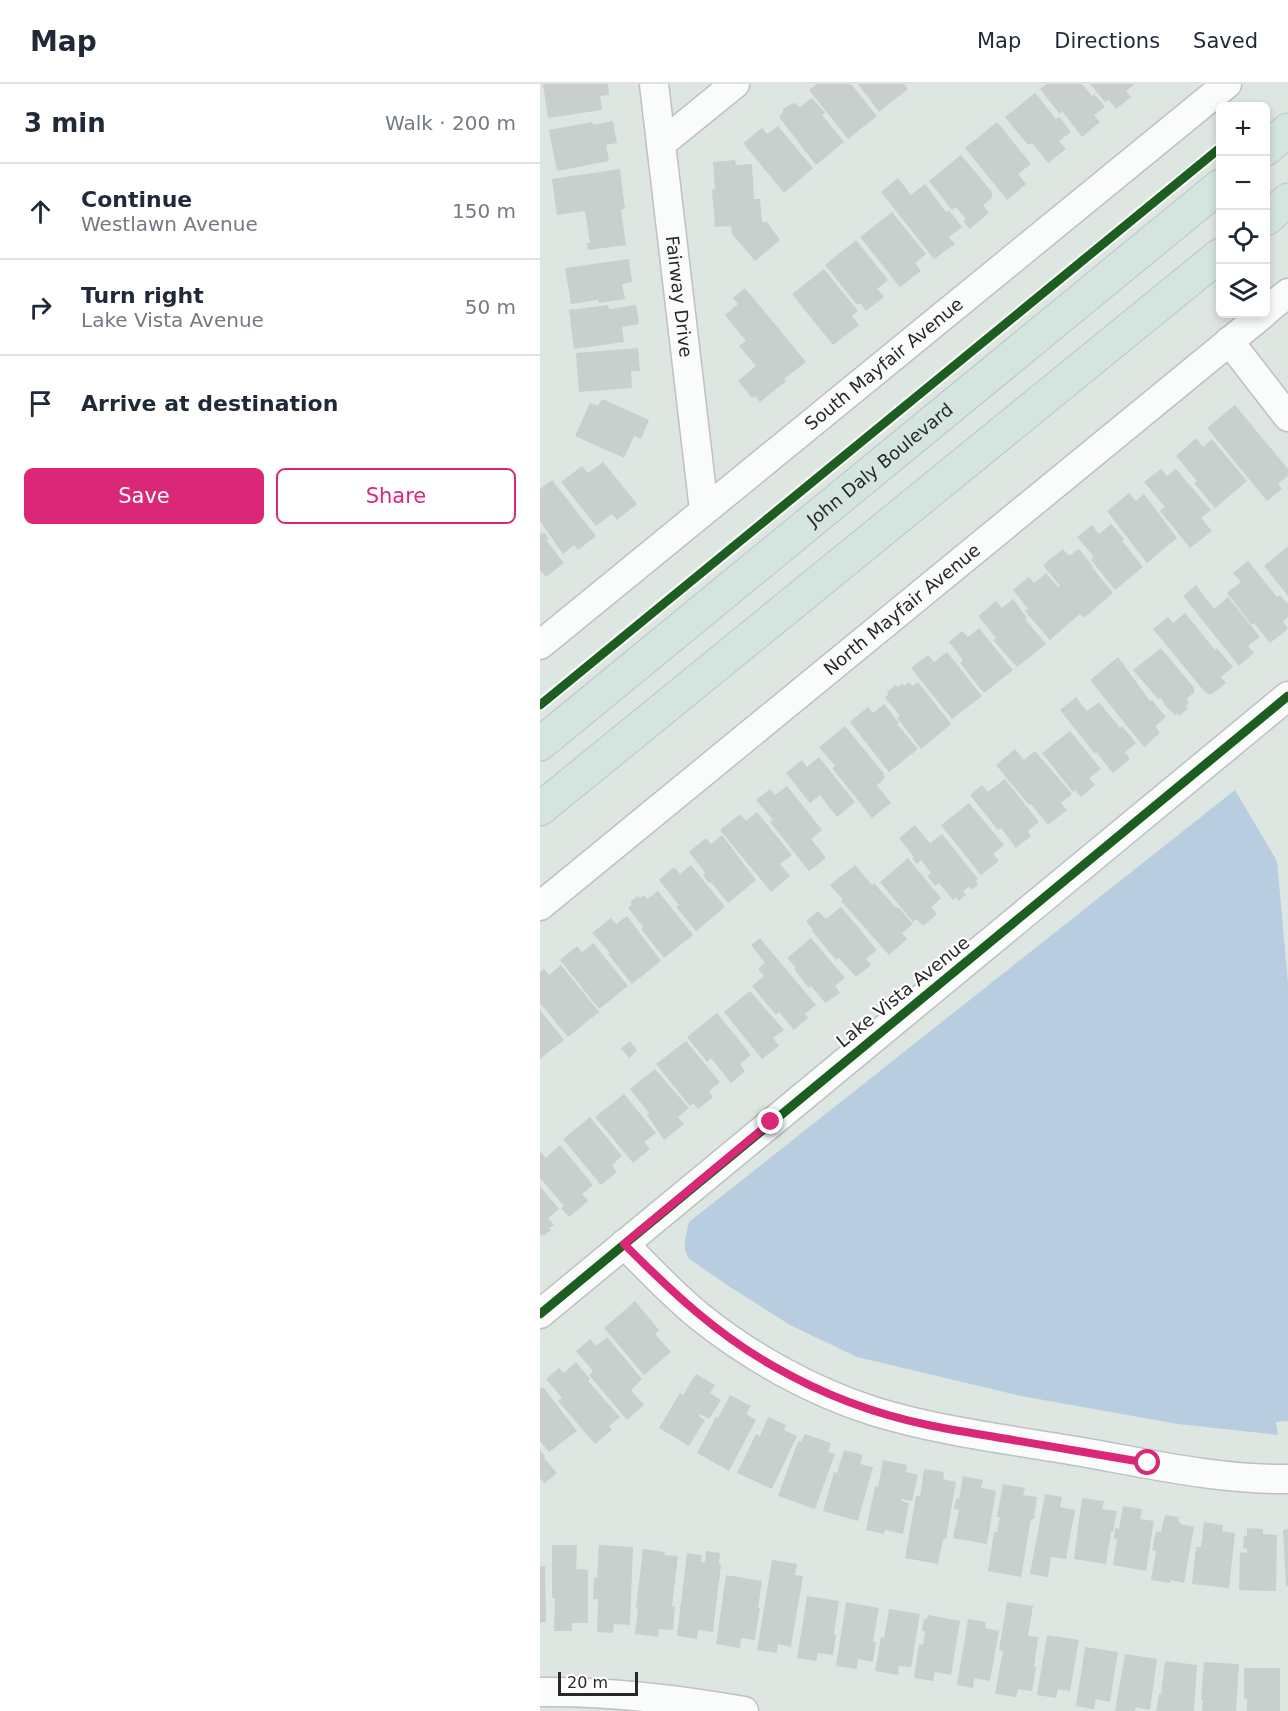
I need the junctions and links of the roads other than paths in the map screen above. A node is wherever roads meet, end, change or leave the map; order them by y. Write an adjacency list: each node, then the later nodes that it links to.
1 (654, 84): 5 (street, Fairway Drive)
2 (735, 84): 5 (street)
3 (1227, 84): 16 (street, South Mayfair Avenue)
4 (1288, 130): 6 (main road)
5 (661, 144): 16 (street, Fairway Drive)
6 (1270, 146)
7 (1216, 190): 19 (main road, John Daly Boulevard)
8 (1288, 200): 9 (main road)
9 (1270, 216)
10 (1216, 259): 20 (main road)
11 (1288, 293): 12 (street, North Mayfair Avenue)
12 (1270, 307)
13 (1257, 318): 14 (street, North Mayfair Avenue)
14 (1229, 341): 15 (street); 21 (street, North Mayfair Avenue)
15 (1288, 417)
16 (704, 510): 17 (street, South Mayfair Avenue)
17 (540, 645)
18 (1288, 696): 22 (street, Lake Vista Avenue)
19 (540, 744)
20 (540, 809)
21 (540, 906)
22 (624, 1244): 23 (street, Lake Vista Avenue); 24 (street)
23 (540, 1314)
24 (1288, 1479)
25 (540, 1692): 26 (street)
26 (744, 1711)

